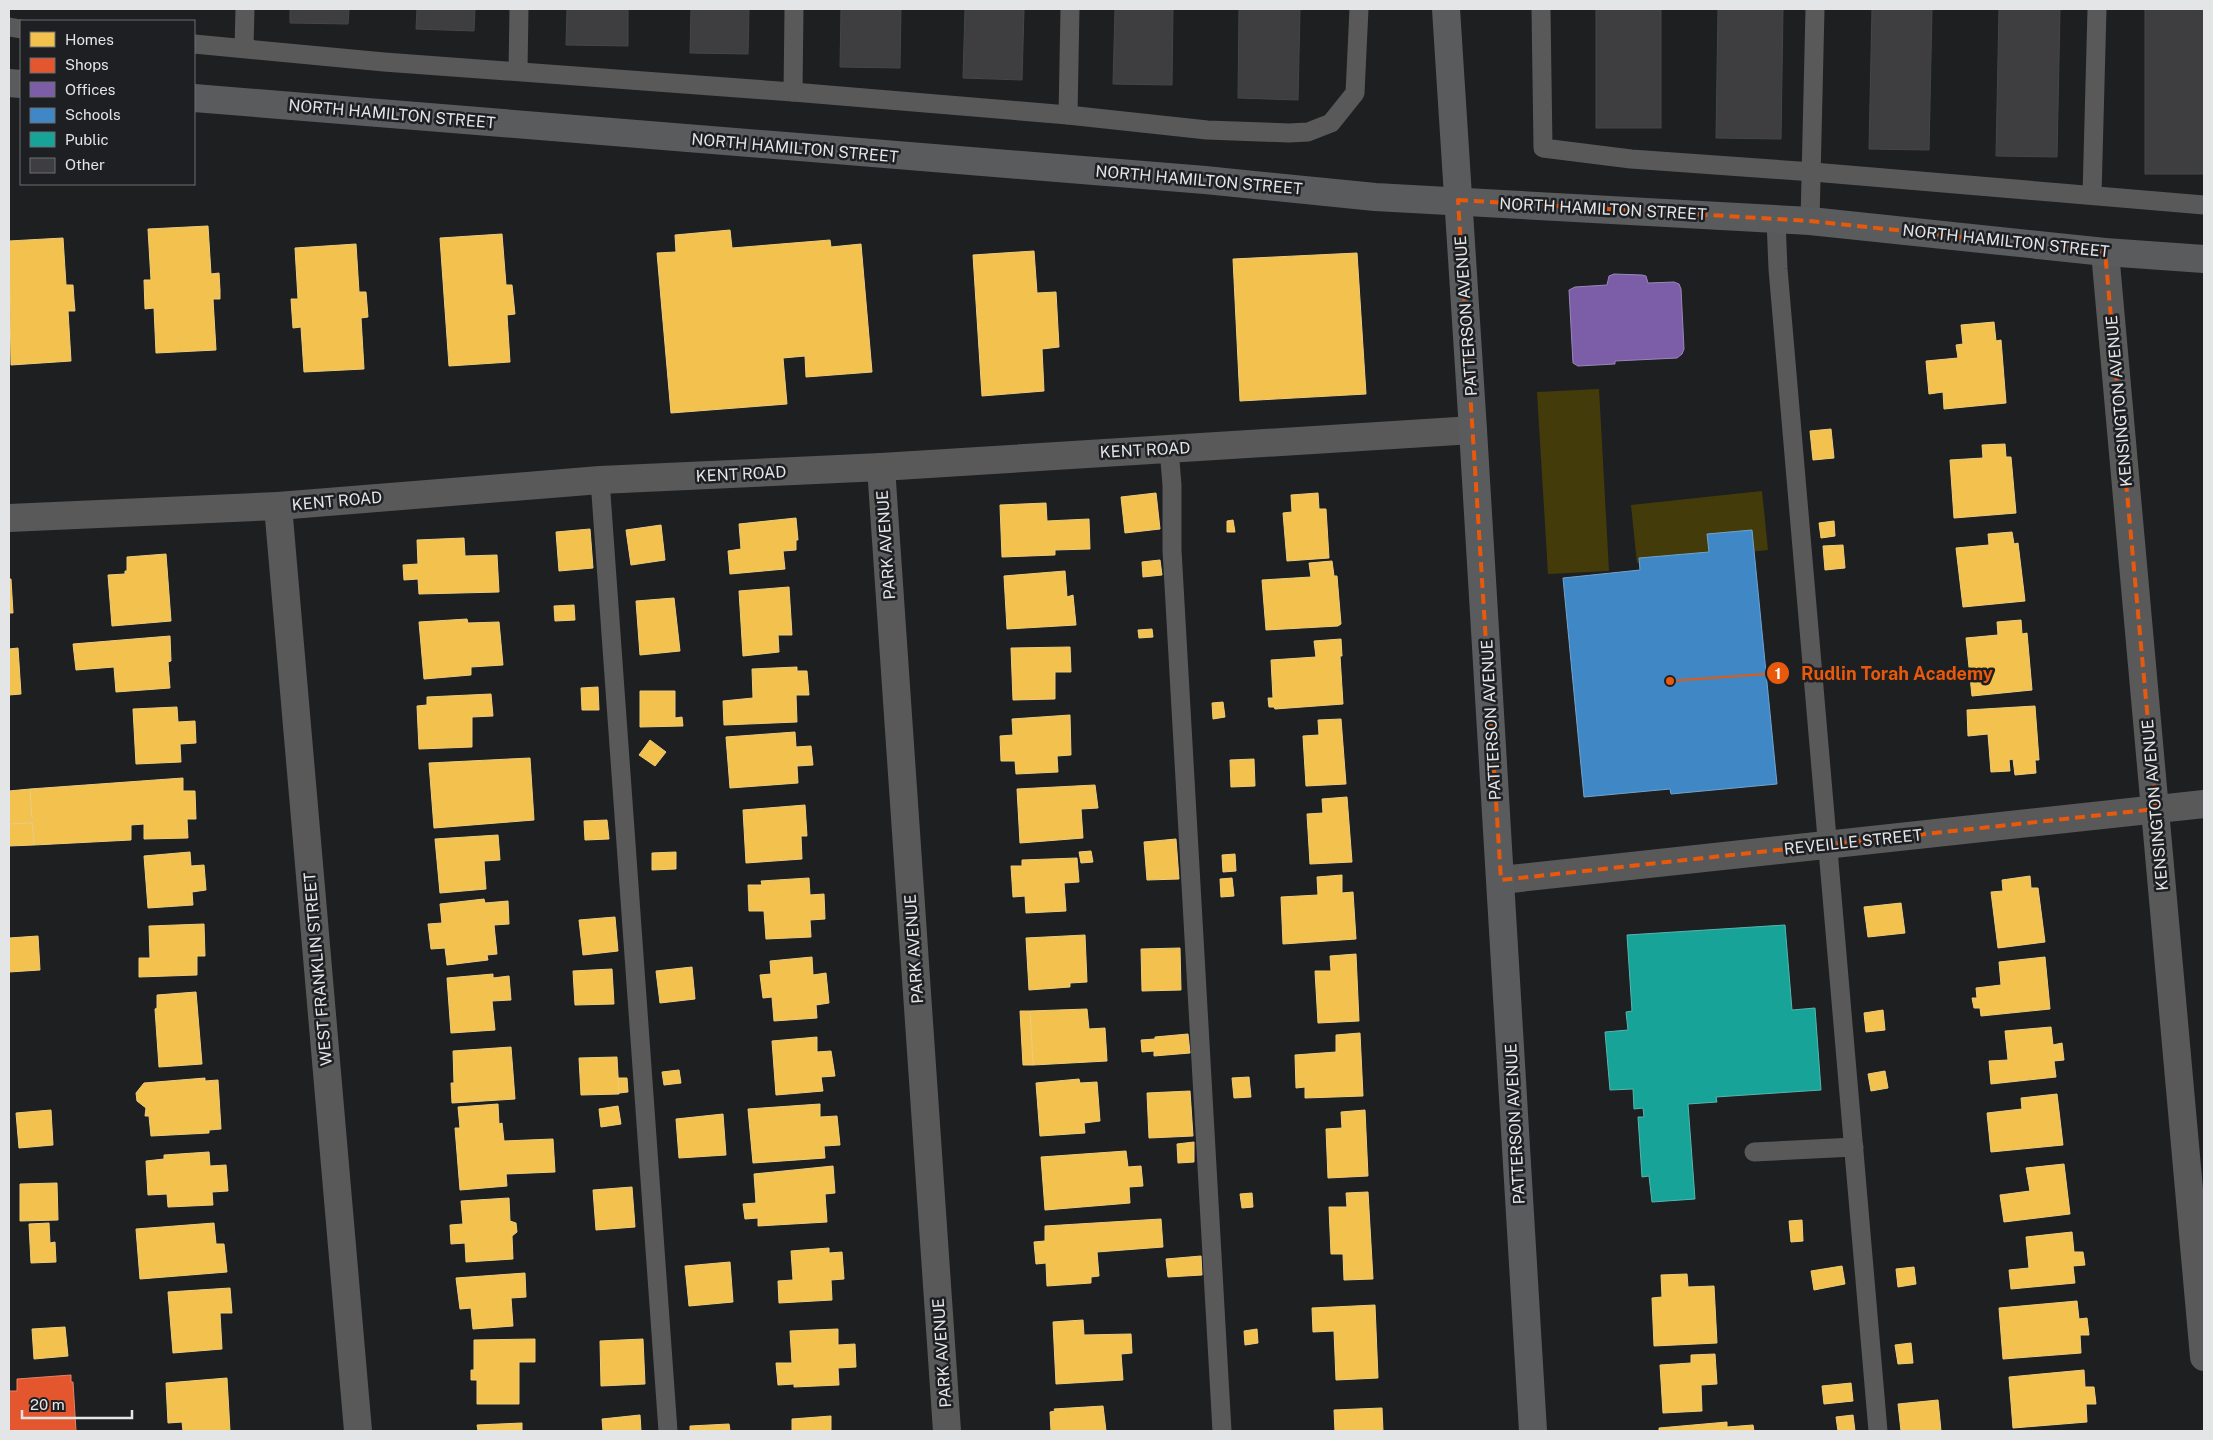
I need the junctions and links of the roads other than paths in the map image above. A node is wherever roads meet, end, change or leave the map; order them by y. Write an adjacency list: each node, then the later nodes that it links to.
1 (245, 9): 11 (lane)
2 (519, 9): 12 (lane)
3 (794, 9): 13 (lane)
4 (1070, 9): 15 (lane)
5 (1359, 9): 15 (lane)
6 (1446, 9): 18 (street, PATTERSON AVENUE)
7 (1541, 9): 16 (lane)
8 (1815, 9): 16 (lane)
9 (2097, 9): 17 (lane)
10 (195, 44): 11 (lane)
11 (244, 47): 12 (lane)
12 (518, 71): 13 (lane)
13 (793, 92): 15 (lane)
14 (195, 98): 18 (street, NORTH HAMILTON STREET)
15 (1068, 115)
16 (1812, 172): 17 (lane); 21 (lane)
17 (2092, 195): 19 (lane)
18 (1458, 200): 20 (street, NORTH HAMILTON STREET); 24 (street, PATTERSON AVENUE)
19 (2204, 205)
20 (1776, 220): 21 (street, NORTH HAMILTON STREET); 32 (lane)
21 (1810, 221): 22 (street, NORTH HAMILTON STREET)
22 (2105, 252): 23 (street, NORTH HAMILTON STREET); 31 (street, KENSINGTON AVENUE)
23 (2204, 259)
24 (1474, 430): 25 (street, KENT ROAD); 33 (street, PATTERSON AVENUE)
25 (1170, 449): 26 (street, KENT ROAD); 40 (lane)
26 (881, 467): 27 (street, KENT ROAD); 39 (street, PARK AVENUE)
27 (600, 480): 28 (street, KENT ROAD); 38 (lane)
28 (278, 506): 29 (street, KENT ROAD); 37 (street, WEST FRANKLIN STREET)
29 (9, 518)
30 (2204, 804): 31 (street, REVEILLE STREET)
31 (2156, 809): 32 (street, REVEILLE STREET); 36 (street, KENSINGTON AVENUE)
32 (1829, 845): 33 (street, REVEILLE STREET); 34 (lane)
33 (1501, 880): 41 (street, PATTERSON AVENUE)
34 (1854, 1147): 35 (lane); 42 (lane)
35 (1754, 1152)
36 (2204, 1357)
37 (358, 1431)
38 (668, 1431)
39 (948, 1431)
40 (1222, 1431)
41 (1533, 1431)
42 (1878, 1431)

